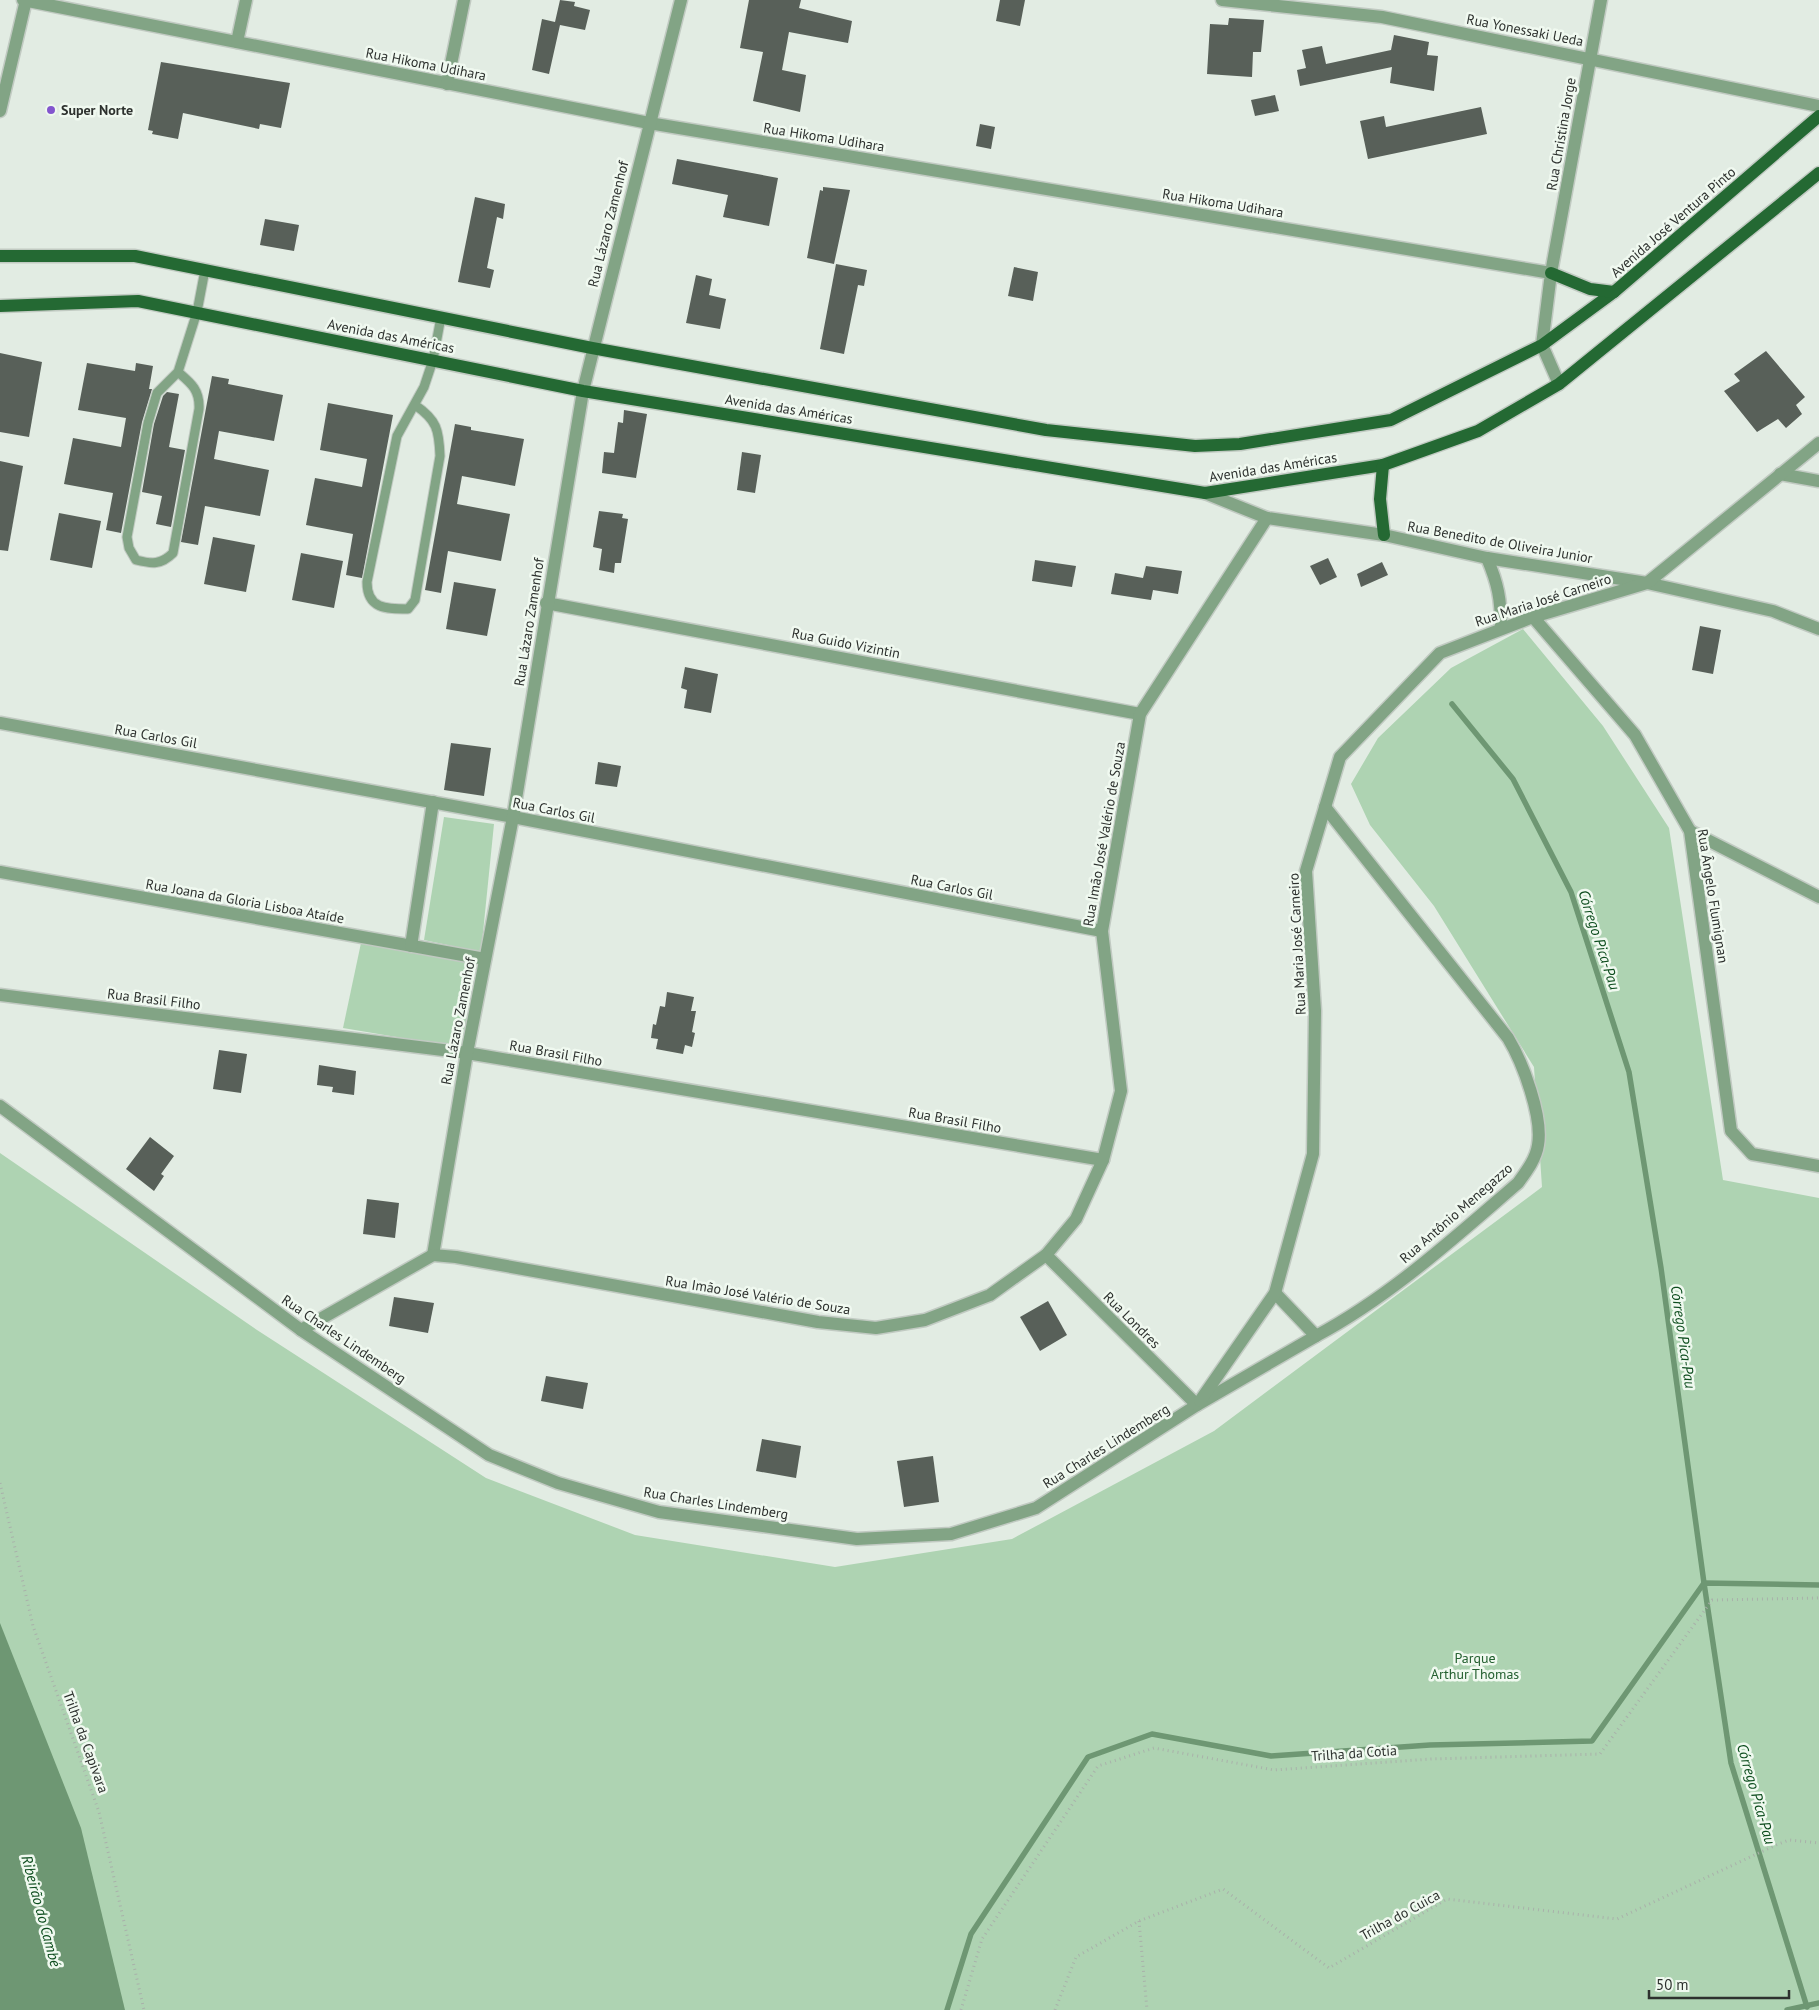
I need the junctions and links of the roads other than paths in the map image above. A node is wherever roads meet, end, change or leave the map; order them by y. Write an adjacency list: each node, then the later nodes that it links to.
1 (25, 0): 7 (street, Rua Hikoma Udihara); 11 (street)
2 (246, 0): 7 (street)
3 (464, 0): 9 (street)
4 (681, 0): 13 (street, Rua Lázaro Zamenhof)
5 (1222, 0): 8 (street, Rua Yonessaki Ueda)
6 (1601, 0): 8 (street, Rua Christina Jorge)
7 (237, 42): 9 (street, Rua Hikoma Udihara)
8 (1590, 58): 10 (street, Rua Yonessaki Ueda); 17 (street, Rua Christina Jorge)
9 (447, 84): 13 (street, Rua Hikoma Udihara)
10 (1819, 106)
11 (0, 111)
12 (1819, 116): 18 (main road, Avenida José Ventura Pinto)
13 (649, 123): 17 (street, Rua Hikoma Udihara); 23 (street, Rua Lázaro Zamenhof)
14 (1819, 174): 26 (main road)
15 (0, 256): 16 (main road, Avenida das Américas)
16 (205, 270): 20 (lane); 21 (main road, Avenida das Américas)
17 (1551, 273): 18 (main road); 22 (street)
18 (1614, 292): 22 (main road, Avenida José Ventura Pinto)
19 (0, 306): 20 (main road, Avenida das Américas)
20 (197, 312): 24 (main road, Avenida das Américas); 25 (lane)
21 (441, 317): 23 (main road, Avenida das Américas); 24 (lane)
22 (1542, 345): 23 (main road, Avenida das Américas); 26 (street)
23 (592, 348): 27 (street, Rua Lázaro Zamenhof)
24 (433, 360): 27 (main road, Avenida das Américas); 28 (lane)
25 (178, 372): 25 (lane)
26 (1559, 384): 30 (main road, Avenida das Américas)
27 (582, 391): 33 (main road, Avenida das Américas); 38 (street, Rua Lázaro Zamenhof)
28 (415, 405): 28 (lane)
29 (1819, 443): 31 (street, Rua Maria José Carneiro)
30 (1382, 465): 33 (main road, Avenida das Américas); 35 (main road)
31 (1780, 474): 32 (street); 37 (street, Rua Maria José Carneiro)
32 (1819, 481)
33 (1205, 493): 34 (street, Rua Benedito de Oliveira Junior)
34 (1267, 518): 35 (street, Rua Benedito de Oliveira Junior); 42 (street, Rua Imão José Valério de Souza)
35 (1384, 535): 36 (street, Rua Benedito de Oliveira Junior)
36 (1487, 558): 37 (street, Rua Benedito de Oliveira Junior); 40 (street)
37 (1647, 583): 39 (street, Rua Maria José Carneiro); 41 (street, Rua Benedito de Oliveira Junior)
38 (546, 602): 42 (street, Rua Guido Vizintin); 46 (street, Rua Lázaro Zamenhof)
39 (1533, 617): 40 (street, Rua Maria José Carneiro); 47 (street, Rua Ângelo Flumignan)
40 (1501, 628): 45 (street, Rua Maria José Carneiro)
41 (1819, 629)
42 (1140, 714): 50 (street, Rua Imão José Valério de Souza)
43 (0, 723): 44 (street, Rua Carlos Gil)
44 (433, 802): 46 (street, Rua Carlos Gil); 51 (street)
45 (1325, 807): 60 (street, Rua Maria José Carneiro); 62 (street, Rua Antônio Menegazzo)
46 (513, 817): 50 (street, Rua Carlos Gil); 52 (street, Rua Lázaro Zamenhof)
47 (1690, 831): 49 (street); 57 (street, Rua Ângelo Flumignan)
48 (0, 872): 51 (street, Rua Joana da Gloria Lisboa Ataíde)
49 (1819, 897)
50 (1102, 931): 56 (street, Rua Imão José Valério de Souza)
51 (411, 946): 52 (street, Rua Joana da Gloria Lisboa Ataíde)
52 (485, 959): 54 (street, Rua Lázaro Zamenhof)
53 (0, 995): 54 (street, Rua Brasil Filho)
54 (467, 1053): 56 (street, Rua Brasil Filho); 58 (street, Rua Lázaro Zamenhof)
55 (0, 1106): 61 (street, Rua Charles Lindemberg)
56 (1103, 1160): 59 (street, Rua Imão José Valério de Souza)
57 (1819, 1166)
58 (433, 1255): 59 (street, Rua Imão José Valério de Souza); 61 (street)
59 (1046, 1255): 63 (street, Rua Londres)
60 (1275, 1293): 62 (street); 63 (street, Rua Charles Lindemberg)
61 (301, 1330): 63 (street, Rua Charles Lindemberg)
62 (1316, 1336): 63 (street, Rua Antônio Menegazzo)
63 (1197, 1406)

